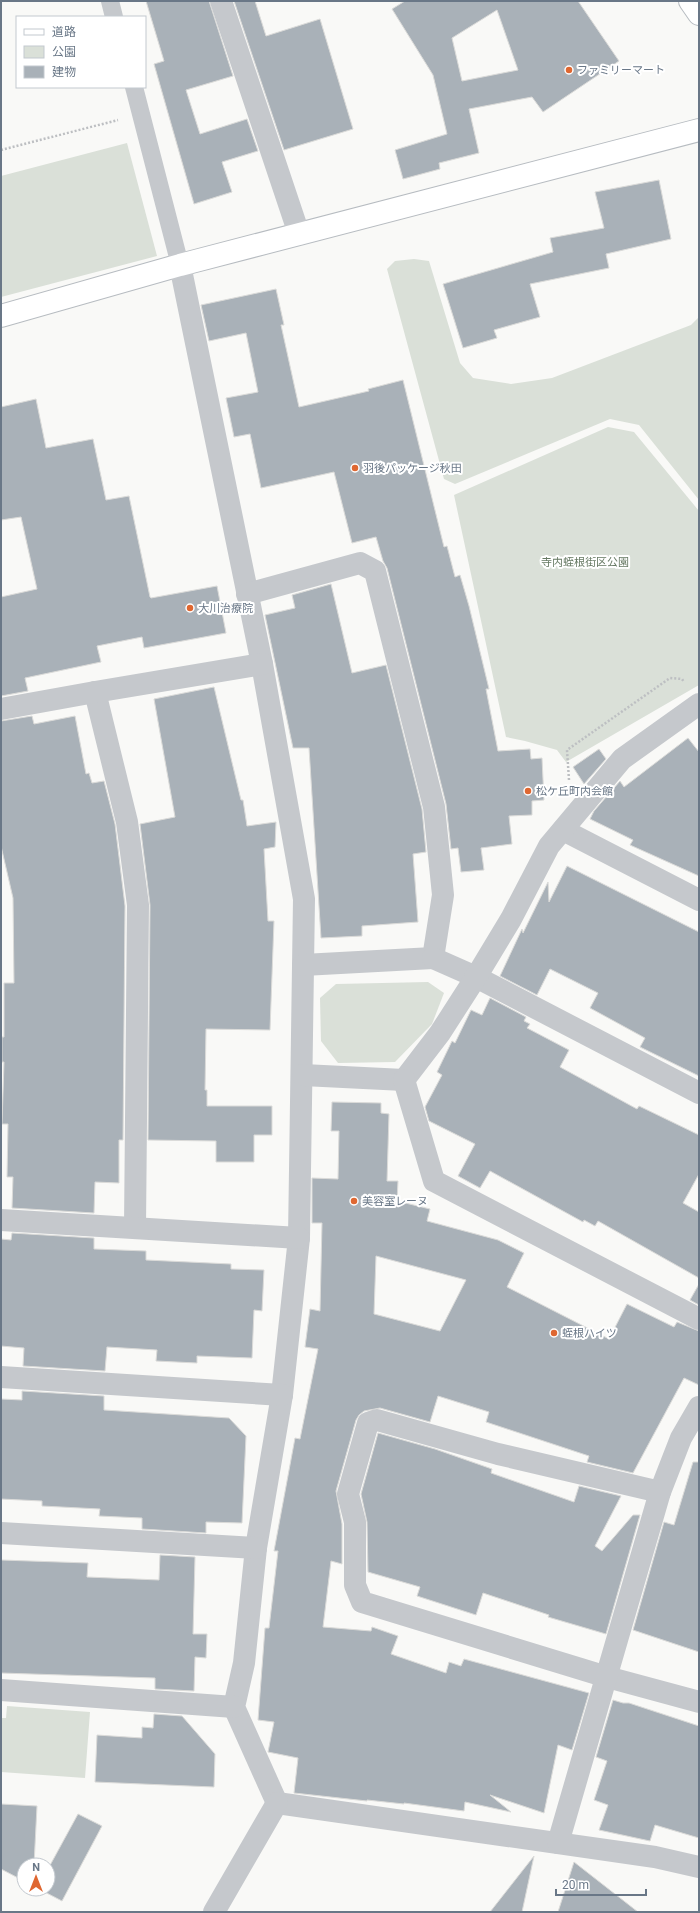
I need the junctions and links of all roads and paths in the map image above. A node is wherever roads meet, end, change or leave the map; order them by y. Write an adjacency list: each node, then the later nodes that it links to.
1 (110, 1): 5 (lane)
2 (221, 1): 10 (street)
3 (690, 1): 4 (street)
4 (699, 14)
5 (114, 16)
6 (134, 88): 7 (lane)
7 (142, 114): 9 (path); 11 (lane)
8 (699, 130): 10 (street)
9 (1, 150)
10 (299, 234): 11 (street)
11 (180, 265): 12 (street); 13 (street)
12 (1, 316)
13 (247, 594): 14 (street); 20 (street)
14 (262, 664): 15 (street); 21 (street)
15 (95, 692): 17 (street); 27 (street)
16 (699, 704): 18 (street)
17 (1, 709)
18 (563, 830): 19 (street); 22 (street)
19 (699, 900)
20 (433, 958): 21 (street); 22 (street)
21 (303, 965): 23 (street)
22 (476, 977): 24 (street); 25 (street)
23 (303, 1075): 24 (street); 28 (street)
24 (404, 1080): 29 (street)
25 (699, 1093)
26 (1, 1220): 27 (street)
27 (136, 1227): 28 (street)
28 (299, 1238): 31 (street)
29 (699, 1319)
30 (1, 1377): 31 (street)
31 (282, 1394): 35 (street)
32 (699, 1407): 33 (street)
33 (660, 1492): 36 (street); 36 (street)
34 (1, 1533): 35 (street)
35 (256, 1548): 39 (street)
36 (607, 1677): 38 (street); 41 (street)
37 (1, 1690): 39 (street)
38 (699, 1702)
39 (234, 1707): 40 (street)
40 (277, 1803): 41 (street); 43 (street)
41 (558, 1843): 42 (street)
42 (699, 1867)
43 (214, 1912)

